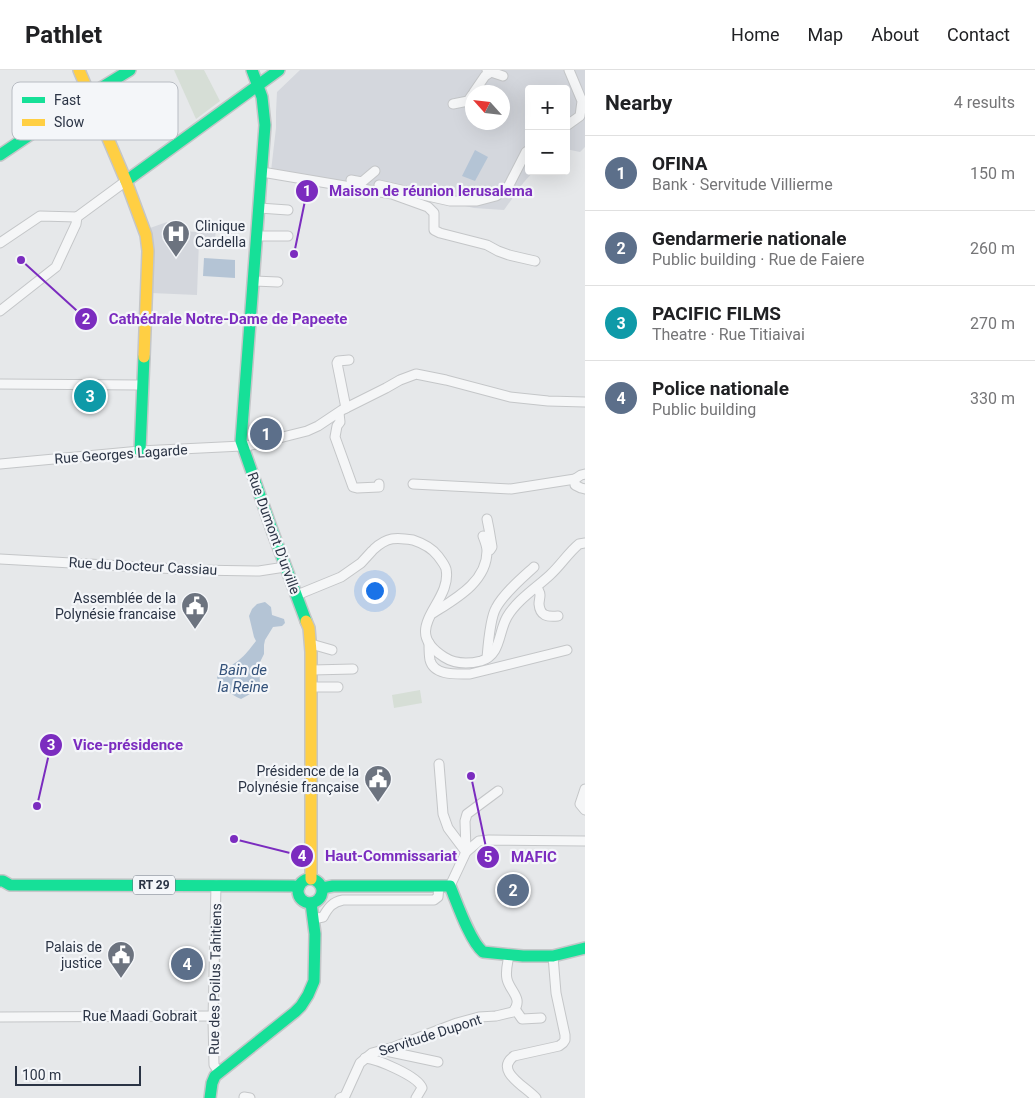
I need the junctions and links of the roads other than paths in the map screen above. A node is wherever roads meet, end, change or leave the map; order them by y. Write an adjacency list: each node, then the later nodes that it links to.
1 (79, 70): 7 (main road)
2 (130, 70): 8 (main road)
3 (252, 70): 9 (main road, Rue Dumont D'urville)
4 (278, 70): 9 (main road)
5 (569, 70): 13 (street)
6 (492, 71): 10 (street)
7 (84, 82)
8 (111, 82)
9 (259, 85): 18 (main road, Rue Dumont D'urville); 20 (main road)
10 (479, 85)
11 (465, 102): 12 (street)
12 (453, 104)
13 (570, 123)
14 (21, 140): 16 (main road)
15 (108, 140): 20 (main road)
16 (0, 154)
17 (525, 154): 21 (street)
18 (262, 169): 21 (street); 22 (main road, Rue Dumont D'urville); 28 (street)
19 (375, 171): 21 (street)
20 (126, 180): 24 (street); 34 (main road)
21 (362, 182)
22 (259, 208): 23 (street); 25 (main road, Rue Dumont D'urville)
23 (288, 210)
24 (77, 217): 27 (street); 31 (street)
25 (257, 236): 26 (street); 29 (main road, Rue Dumont D'urville)
26 (288, 236)
27 (0, 243)
28 (535, 261)
29 (253, 281): 30 (street); 37 (main road, Rue Dumont D'urville)
30 (278, 282)
31 (0, 310)
32 (349, 360): 36 (street)
33 (0, 384): 34 (street)
34 (142, 385): 38 (main road)
35 (585, 402): 36 (street, Rue Georges Lagarde)
36 (342, 410): 37 (street, Rue Georges Lagarde); 42 (street)
37 (242, 445): 38 (street, Rue Georges Lagarde); 50 (main road, Rue Dumont D'urville)
38 (140, 449): 39 (street, Rue Georges Lagarde)
39 (0, 464)
40 (585, 474): 41 (street)
41 (575, 479): 43 (street); 44 (street)
42 (379, 484)
43 (413, 484)
44 (585, 488)
45 (487, 519): 49 (street)
46 (484, 536): 49 (street)
47 (585, 543): 52 (street)
48 (0, 559): 50 (street, Rue du Docteur Cassiau)
49 (486, 559): 54 (street)
50 (286, 567): 53 (main road, Rue Dumont D'urville)
51 (534, 567): 60 (street)
52 (537, 587): 55 (street); 60 (street)
53 (297, 595): 54 (street); 57 (main road, Rue Dumont D'urville)
54 (429, 616): 56 (street)
55 (558, 616)
56 (429, 643): 59 (street); 60 (street)
57 (311, 644): 58 (street); 62 (main road, Rue Dumont D'urville)
58 (332, 650)
59 (567, 650)
60 (487, 658)
61 (353, 669): 62 (street)
62 (312, 670): 63 (main road, Rue Dumont D'urville)
63 (311, 687): 64 (street); 71 (main road, Rue Dumont D'urville)
64 (338, 687)
65 (439, 764): 70 (street)
66 (585, 789): 68 (street)
67 (498, 791): 70 (street)
68 (585, 810)
69 (585, 842): 70 (street)
70 (466, 852): 75 (street)
71 (311, 879): 76 (main road); 77 (main road)
72 (3, 885): 73 (main road, RT 29)
73 (216, 885): 76 (main road, RT 29); 85 (street, Rue des Poilus Tahitiens)
74 (376, 886): 75 (main road); 77 (main road); 79 (street)
75 (444, 886): 79 (street); 82 (main road)
76 (299, 887): 78 (main road)
77 (322, 888): 78 (main road)
78 (311, 904): 80 (main road)
79 (376, 904): 80 (street)
80 (313, 919): 91 (main road)
81 (585, 948): 83 (main road)
82 (509, 955): 83 (main road); 84 (street)
83 (553, 956): 95 (street)
84 (516, 1009): 87 (street); 88 (street, Servitude Dupont)
85 (213, 1016): 86 (street, Rue Maadi Gobrait); 91 (street, Rue des Poilus Tahitiens)
86 (0, 1017)
87 (541, 1018)
88 (384, 1050): 89 (street, Servitude Dupont); 90 (street)
89 (365, 1058): 93 (street, Servitude Dupont); 94 (street)
90 (438, 1062)
91 (219, 1072): 92 (main road)
92 (210, 1098)
93 (340, 1098)
94 (416, 1098)
95 (536, 1098)

